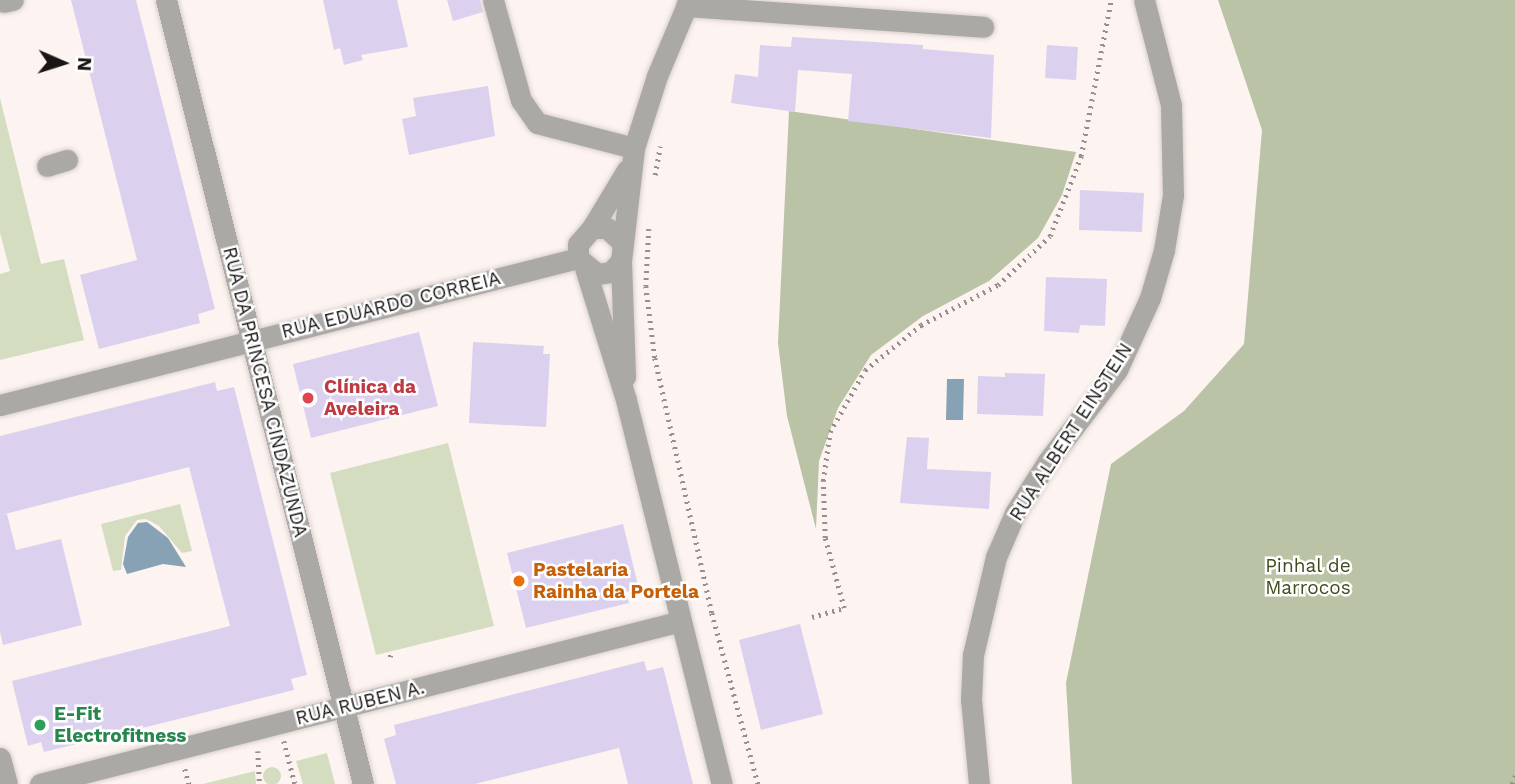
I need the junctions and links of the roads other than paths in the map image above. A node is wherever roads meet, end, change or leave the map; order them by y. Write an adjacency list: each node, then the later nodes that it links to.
1 (166, 0): 10 (street, RUA DA PRINCESA CINDAZUNDA)
2 (493, 0): 6 (street)
3 (1144, 0): 20 (street, RUA ALBERT EINSTEIN)
4 (687, 3): 5 (street); 6 (street)
5 (983, 27)
6 (632, 156): 7 (street); 8 (street)
7 (592, 228): 8 (street); 9 (street)
8 (622, 252): 9 (street); 11 (street)
9 (581, 263): 10 (street, RUA EDUARDO CORREIA); 11 (street)
10 (252, 341): 12 (street, RUA EDUARDO CORREIA); 14 (street, RUA DA PRINCESA CINDAZUNDA)
11 (626, 400): 13 (street)
12 (0, 405)
13 (681, 621): 14 (street, RUA RUBEN A.); 19 (street)
14 (344, 707): 17 (street, RUA RUBEN A.); 18 (street, RUA DA PRINCESA CINDAZUNDA)
15 (0, 758): 16 (street)
16 (7, 784)
17 (40, 784)
18 (363, 784)
19 (722, 784)
20 (979, 784)

